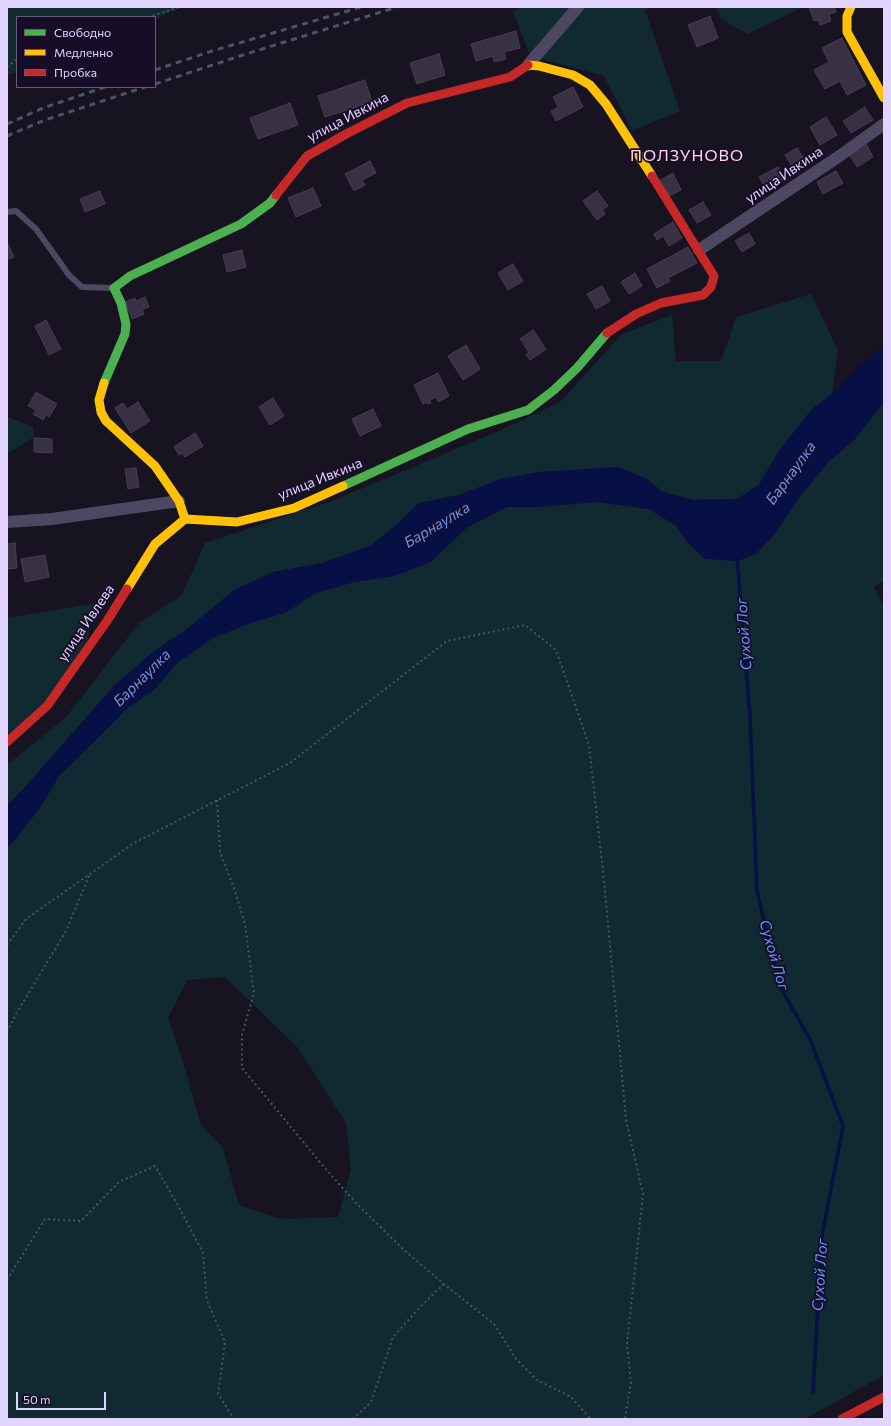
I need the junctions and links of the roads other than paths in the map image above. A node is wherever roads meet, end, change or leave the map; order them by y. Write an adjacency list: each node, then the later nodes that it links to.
1 (578, 7): 3 (street, улица Ивкина)
2 (852, 7): 4 (street)
3 (528, 64): 7 (street, улица Ивкина); 8 (street, улица Ивкина)
4 (884, 98)
5 (884, 124): 7 (street, улица Ивкина)
6 (7, 212): 8 (lane)
7 (699, 250): 10 (street, улица Ивкина)
8 (114, 288): 9 (street)
9 (179, 501): 10 (street); 11 (street)
10 (185, 519): 12 (street, улица Ивлева)
11 (7, 522)
12 (7, 742)
13 (884, 1397): 14 (street)
14 (842, 1419)

